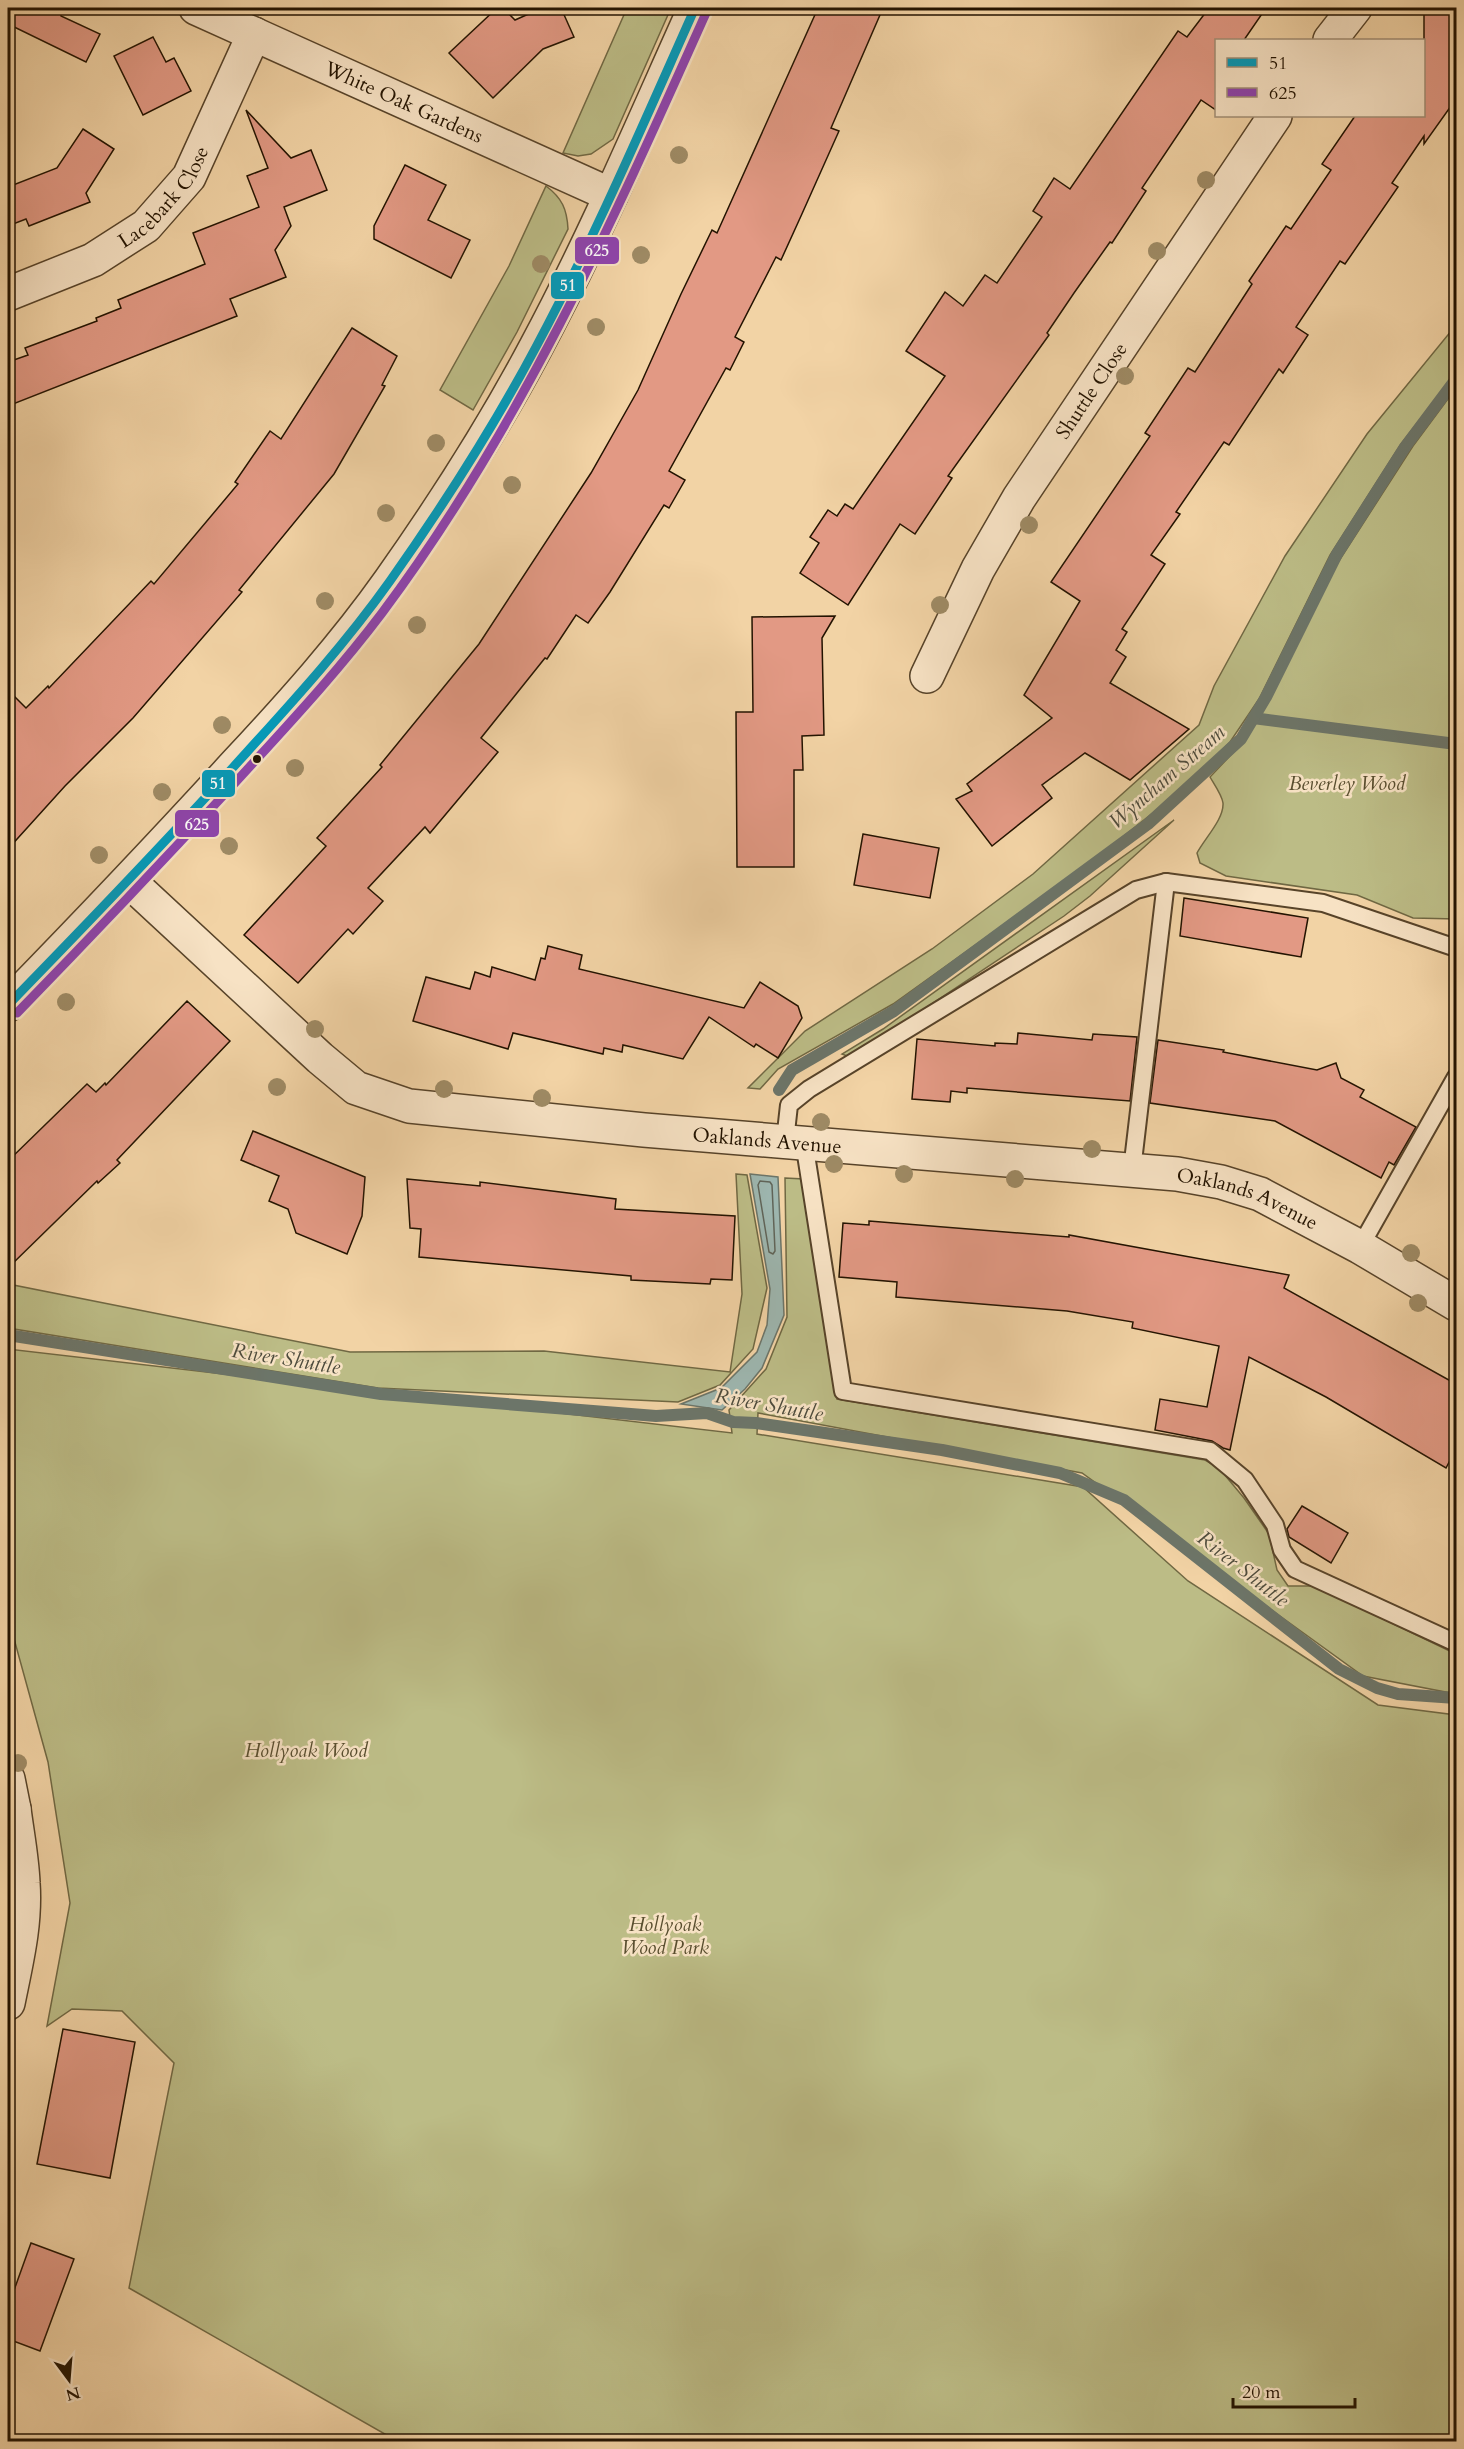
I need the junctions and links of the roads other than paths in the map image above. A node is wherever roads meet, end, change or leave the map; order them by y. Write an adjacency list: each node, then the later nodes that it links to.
1 (196, 8): 4 (street, White Oak Gardens)
2 (695, 8): 7 (street)
3 (1355, 8): 5 (street)
4 (254, 34): 7 (street, White Oak Gardens); 8 (street, Lacebark Close)
5 (1331, 39)
6 (1274, 117): 9 (street, Shuttle Close)
7 (611, 195): 10 (street)
8 (8, 294)
9 (927, 676)
10 (129, 881): 13 (street); 15 (street, Oaklands Avenue)
11 (1166, 882): 12 (lane); 15 (lane); 16 (lane)
12 (1456, 948)
13 (8, 1005)
14 (1456, 1077): 17 (lane)
15 (795, 1142): 16 (street, Oaklands Avenue); 19 (lane)
16 (1132, 1170): 17 (street, Oaklands Avenue)
17 (1360, 1247): 18 (street, Oaklands Avenue)
18 (1456, 1304)
19 (1456, 1643)
20 (10, 1800): 21 (street)
21 (8, 2003)

